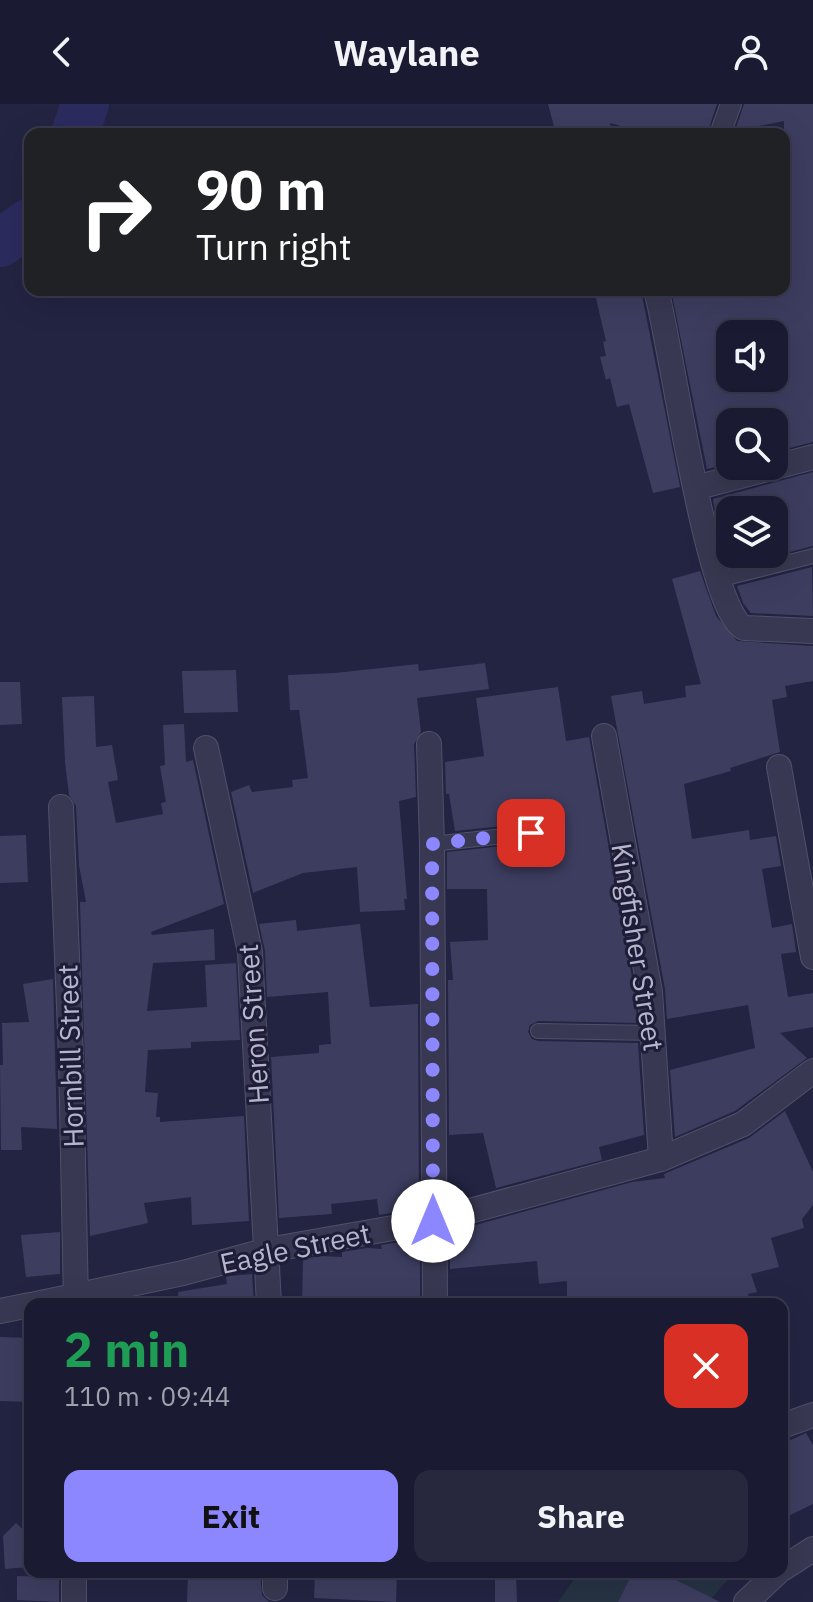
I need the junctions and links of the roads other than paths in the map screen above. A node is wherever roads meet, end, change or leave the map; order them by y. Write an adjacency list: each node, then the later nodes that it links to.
1 (731, 104): 2 (street)
2 (722, 128)
3 (657, 296): 5 (street)
4 (813, 457): 5 (street)
5 (695, 488): 7 (street)
6 (813, 556): 7 (lane)
7 (718, 580): 8 (street)
8 (813, 631)
9 (604, 736): 18 (street, Kingfisher Street)
10 (429, 744): 15 (street)
11 (206, 748): 22 (street, Heron Street)
12 (779, 767): 16 (street)
13 (61, 807): 23 (street, Hornbill Street)
14 (531, 833): 15 (lane)
15 (432, 844): 21 (street)
16 (813, 957)
17 (538, 1031): 18 (lane)
18 (654, 1033): 20 (street, Kingfisher Street)
19 (813, 1071): 20 (street, Eagle Street)
20 (661, 1159): 21 (street, Eagle Street)
21 (433, 1221): 22 (street, Eagle Street); 26 (street)
22 (268, 1250): 24 (street, Eagle Street); 25 (street, Heron Street)
23 (76, 1298)
24 (84, 1298)
25 (269, 1298)
26 (435, 1298)
27 (24, 1306): 28 (street, Eagle Street)
28 (0, 1311)
29 (813, 1415): 30 (street)
30 (788, 1424)
31 (813, 1549): 32 (street)
32 (788, 1565)
33 (74, 1578): 35 (street)
34 (772, 1578): 36 (street)
35 (74, 1602)
36 (746, 1602)

